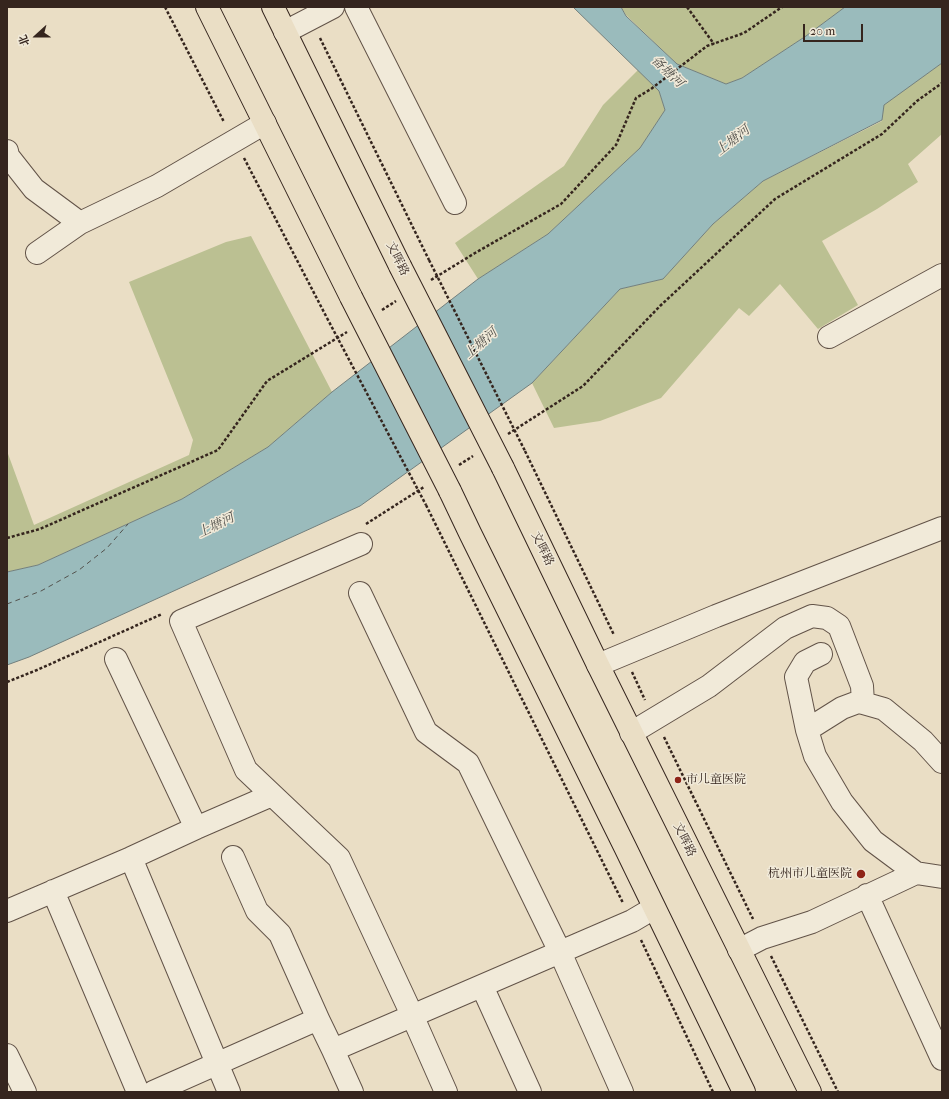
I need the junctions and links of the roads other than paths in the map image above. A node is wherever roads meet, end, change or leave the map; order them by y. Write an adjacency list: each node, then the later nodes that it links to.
1 (207, 7): 6 (main road)
2 (272, 7): 5 (main road, 文晖路)
3 (333, 7): 5 (street)
4 (356, 7): 8 (street)
5 (285, 32): 18 (main road, 文晖路, bridge)
6 (265, 124): 9 (street); 31 (main road, bridge)
7 (7, 151): 9 (street)
8 (455, 203)
9 (80, 223): 10 (street)
10 (37, 253)
11 (942, 275): 12 (street)
12 (829, 337)
13 (942, 528): 18 (street)
14 (361, 544): 23 (street)
15 (360, 593): 34 (street)
16 (821, 654): 20 (street)
17 (116, 659): 24 (street)
18 (598, 666): 21 (main road, 文晖路)
19 (863, 703): 20 (street); 21 (street); 22 (street)
20 (807, 730): 27 (street)
21 (631, 733): 33 (main road, 文晖路)
22 (942, 762)
23 (272, 795): 24 (street); 36 (street)
24 (196, 828): 26 (street)
25 (233, 857): 37 (street)
26 (130, 858): 29 (street); 41 (street)
27 (916, 872): 28 (street); 30 (street)
28 (942, 877)
29 (53, 891): 32 (street); 43 (street)
30 (867, 895): 33 (street); 39 (street)
31 (654, 908): 34 (street); 50 (main road)
32 (7, 911)
33 (739, 950): 51 (main road, 文晖路)
34 (560, 952): 35 (street); 49 (street)
35 (482, 986): 36 (street); 48 (street)
36 (412, 1015): 38 (street); 47 (street)
37 (318, 1018): 38 (street); 41 (street)
38 (333, 1050): 46 (street)
39 (942, 1059)
40 (9, 1063): 42 (street)
41 (217, 1064): 44 (street); 45 (street)
42 (25, 1092)
43 (138, 1092)
44 (153, 1092)
45 (229, 1092)
46 (352, 1092)
47 (446, 1092)
48 (530, 1092)
49 (622, 1092)
50 (744, 1092)
51 (810, 1092)

